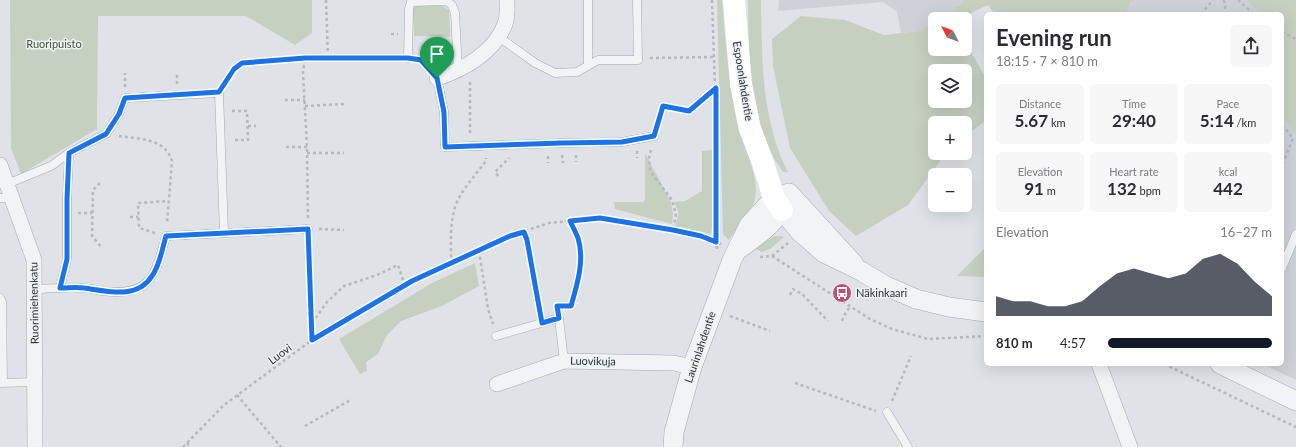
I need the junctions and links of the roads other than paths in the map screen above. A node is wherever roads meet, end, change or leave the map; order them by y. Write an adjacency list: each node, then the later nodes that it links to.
1 (508, 0): 5 (street)
2 (588, 0): 7 (lane)
3 (637, 0): 7 (lane)
4 (734, 0): 14 (main road, Espoonlahdentie)
5 (499, 36): 7 (lane); 8 (street)
6 (408, 58): 8 (lane)
7 (588, 65)
8 (458, 70): 9 (street)
9 (437, 78): 10 (lane)
10 (654, 136)
11 (69, 153): 13 (lane); 16 (lane); 19 (lane)
12 (0, 165): 13 (street, Ruorimiehenkatu)
13 (6, 193): 20 (street, Ruorimiehenkatu)
14 (782, 200): 22 (street, Espoonlahdentie); 27 (street, Laurinlahdentie)
15 (308, 229): 16 (lane)
16 (224, 233): 19 (lane)
17 (1296, 234): 18 (lane)
18 (1284, 263)
19 (60, 288): 20 (lane)
20 (34, 289): 29 (street, Ruorimiehenkatu)
21 (0, 298): 30 (lane)
22 (984, 312)
23 (496, 336): 24 (lane)
24 (564, 361): 27 (street, Luovikuja); 31 (street, Luovikuja)
25 (1100, 366): 37 (street)
26 (1228, 366): 28 (street)
27 (692, 367): 35 (street, Laurinlahdentie)
28 (1241, 369): 32 (street)
29 (35, 382): 30 (lane); 34 (street, Ruorimiehenkatu)
30 (1, 383)
31 (497, 384)
32 (1296, 401)
33 (887, 412): 36 (lane)
34 (35, 447)
35 (673, 447)
36 (908, 447)
37 (1130, 447)

